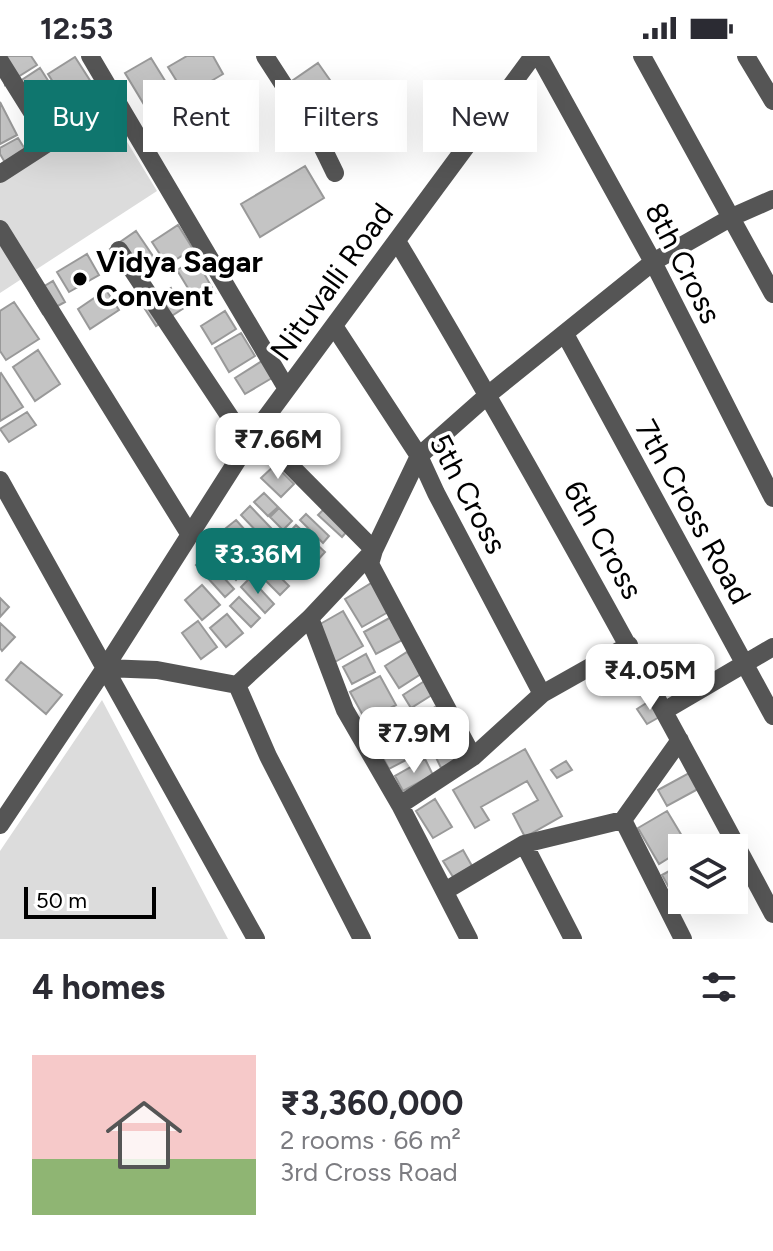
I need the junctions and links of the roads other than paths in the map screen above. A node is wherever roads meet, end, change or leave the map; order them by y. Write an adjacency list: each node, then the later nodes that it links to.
1 (265, 56): 12 (street)
2 (536, 56): 17 (street, Nituvalli Road); 19 (street, 8th Cross)
3 (642, 56): 15 (street)
4 (746, 56): 9 (street)
5 (93, 57): 7 (street)
6 (0, 61): 8 (street)
7 (106, 80)
8 (24, 99)
9 (773, 101)
10 (127, 118): 23 (street)
11 (33, 152): 13 (street)
12 (335, 173)
13 (0, 174)
14 (773, 199): 15 (street)
15 (732, 217): 19 (street); 20 (street)
16 (0, 229): 29 (street)
17 (397, 241): 21 (street, Nituvalli Road); 24 (street, 6th Cross)
18 (119, 250): 25 (street)
19 (653, 262): 22 (street); 28 (street, 8th Cross)
20 (773, 294)
21 (334, 326): 23 (street, Nituvalli Road); 26 (street, 5th Cross)
22 (565, 334): 24 (street); 34 (street, 7th Cross Road)
23 (287, 389): 25 (street, Nituvalli Road)
24 (489, 394): 26 (street); 32 (street, 6th Cross)
25 (252, 438): 29 (street, Nituvalli Road); 30 (street)
26 (419, 456): 30 (street); 37 (street, 5th Cross)
27 (0, 480): 35 (street)
28 (773, 498)
29 (190, 535): 35 (street, Nituvalli Road)
30 (374, 550): 31 (street); 41 (street)
31 (310, 618): 36 (street); 42 (street)
32 (629, 645): 37 (street); 38 (street, 6th Cross)
33 (773, 647): 34 (street)
34 (744, 663): 38 (street); 39 (street, 7th Cross Road)
35 (105, 668): 36 (street); 44 (street, Nituvalli Road); 48 (street)
36 (237, 685): 49 (street)
37 (542, 694): 41 (street)
38 (664, 711): 40 (street, 6th Cross)
39 (773, 716)
40 (680, 740): 43 (street); 47 (street, 6th Cross)
41 (473, 757): 42 (street)
42 (400, 805): 46 (street)
43 (623, 820): 45 (street); 52 (street)
44 (1, 822)
45 (524, 844): 46 (street); 51 (street)
46 (445, 891): 50 (street)
47 (773, 914)
48 (256, 939)
49 (362, 939)
50 (469, 939)
51 (573, 939)
52 (683, 939)

